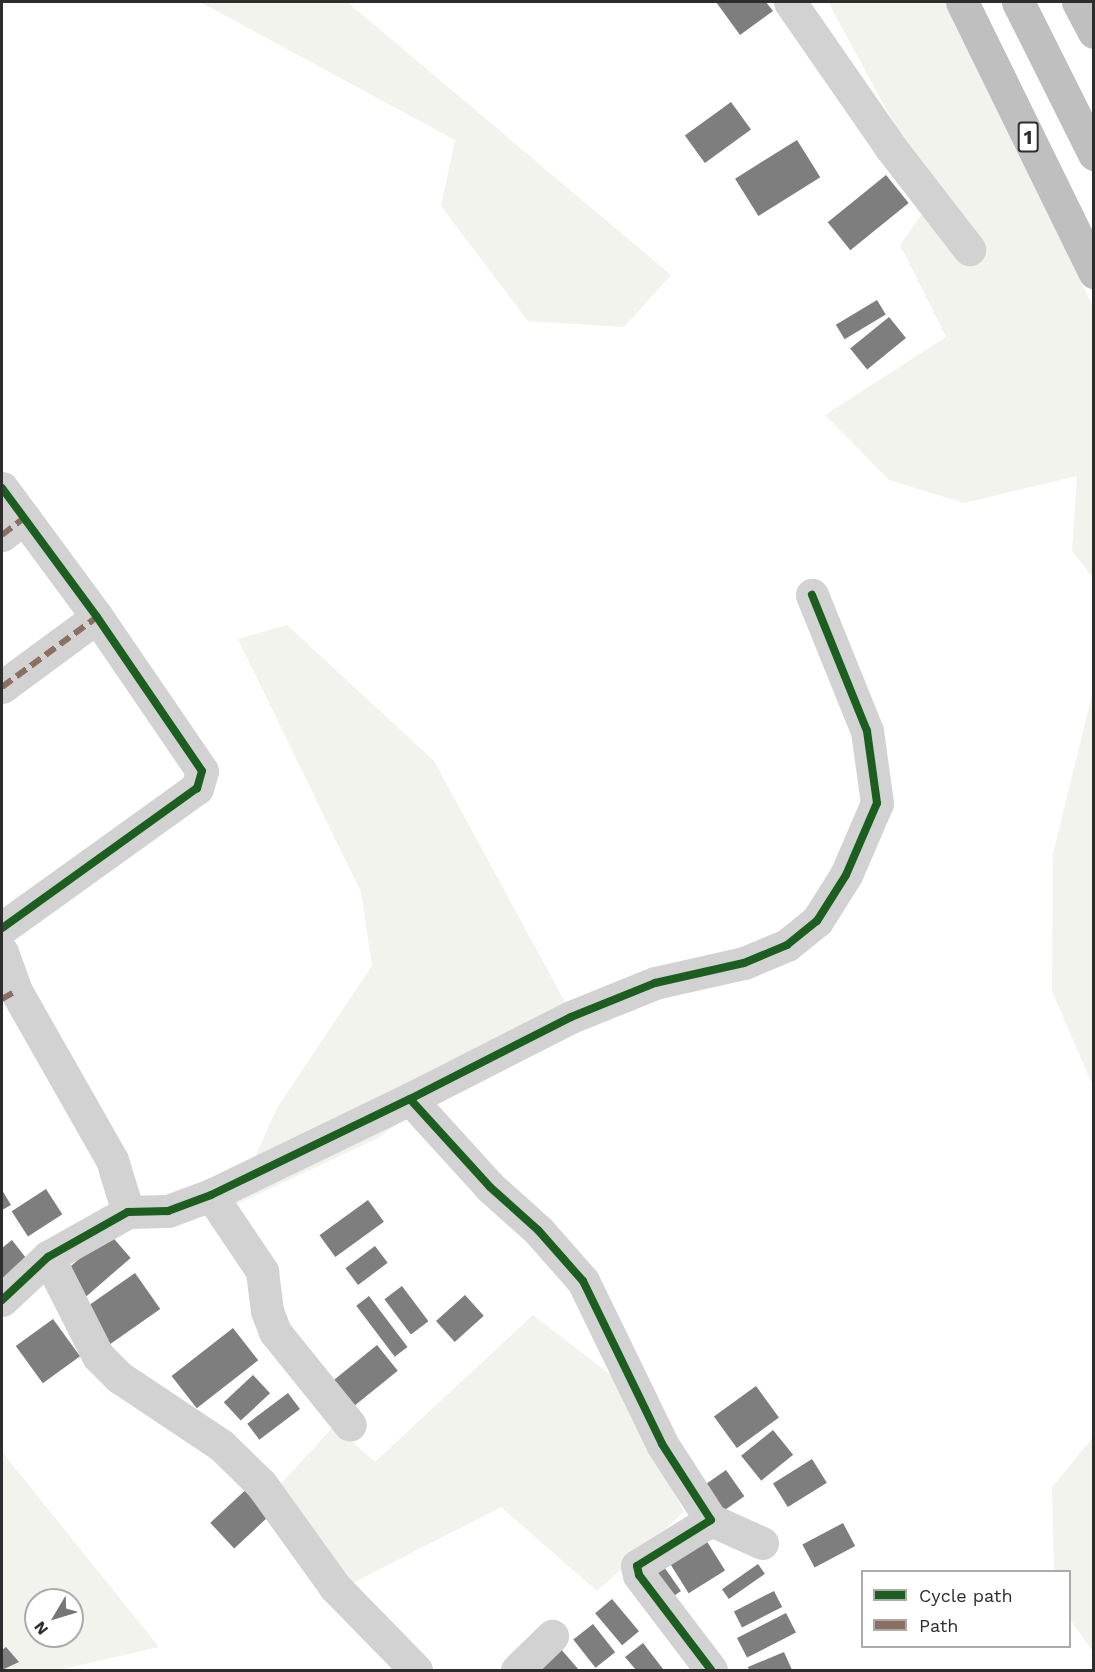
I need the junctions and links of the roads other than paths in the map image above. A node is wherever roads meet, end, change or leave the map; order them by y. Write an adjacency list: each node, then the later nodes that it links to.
1 (790, 2): 7 (street)
2 (962, 2): 8 (highway, 1)
3 (1018, 2): 6 (highway)
4 (1078, 2): 5 (highway)
5 (1094, 32)
6 (1094, 154)
7 (969, 249)
8 (1094, 272)
9 (2, 488): 10 (street)
10 (13, 526): 12 (street)
11 (812, 595): 17 (street)
12 (97, 617): 13 (street); 14 (street)
13 (2, 687)
14 (2, 928)
15 (2, 952): 16 (street)
16 (9, 995): 19 (street)
17 (410, 1099): 18 (street); 23 (street)
18 (212, 1196): 19 (street); 22 (street)
19 (128, 1212): 20 (street)
20 (48, 1257): 21 (street); 26 (street)
21 (2, 1300)
22 (350, 1425)
23 (711, 1520): 24 (street); 28 (street)
24 (762, 1543)
25 (552, 1636): 27 (street)
26 (416, 1671)
27 (517, 1671)
28 (711, 1671)

